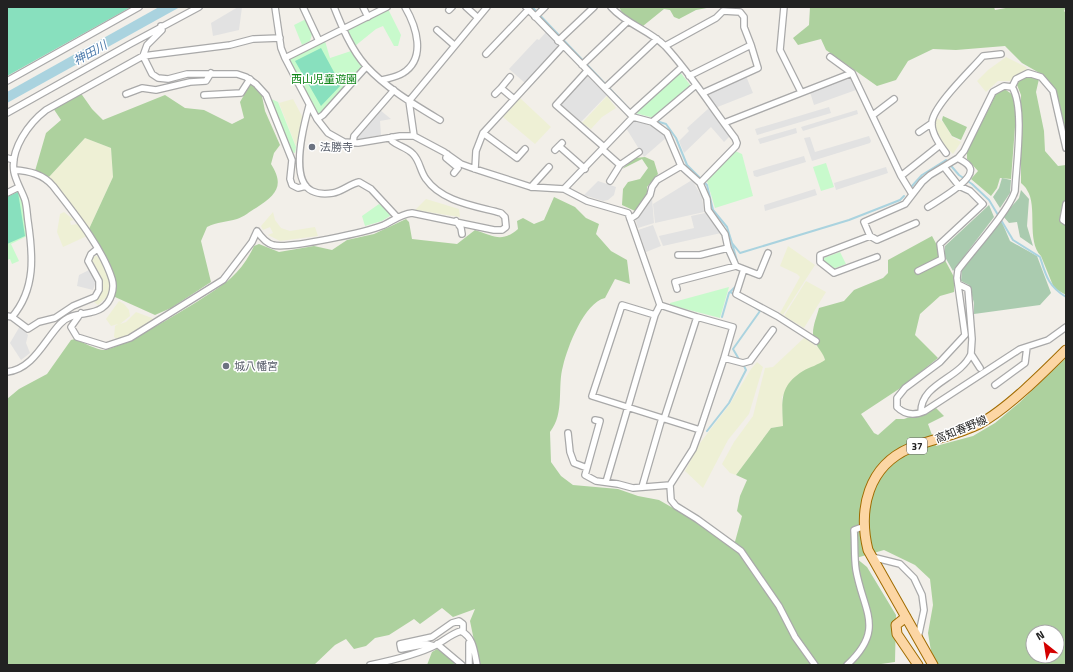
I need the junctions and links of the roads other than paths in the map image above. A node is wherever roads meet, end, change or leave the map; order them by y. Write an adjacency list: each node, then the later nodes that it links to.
1 (140, 7): 46 (street)
2 (199, 7): 20 (street)
3 (275, 7): 23 (street)
4 (303, 7): 25 (street)
5 (334, 7): 21 (street)
6 (363, 7): 16 (street)
7 (387, 7): 16 (street)
8 (405, 7): 45 (street)
9 (466, 7): 17 (street)
10 (487, 7): 17 (street)
11 (545, 7): 18 (street)
12 (594, 7): 26 (street)
13 (611, 7): 19 (street)
14 (784, 7): 52 (street)
15 (527, 8): 18 (street); 31 (street)
16 (368, 17): 21 (street)
17 (478, 17): 27 (street)
18 (535, 17): 26 (street)
19 (627, 22): 24 (street); 36 (street)
20 (161, 26): 33 (street); 61 (street)
21 (343, 29): 25 (street); 37 (street)
22 (437, 30): 27 (street)
23 (280, 38): 33 (street); 35 (street)
24 (657, 39): 30 (street); 50 (street)
25 (319, 41): 35 (street)
26 (558, 41): 29 (street)
27 (454, 45): 59 (street)
28 (751, 45): 30 (street); 42 (street); 53 (street)
29 (563, 46): 36 (street); 57 (street)
30 (665, 46): 38 (street)
31 (486, 54)
32 (1001, 54): 68 (street)
33 (143, 56): 41 (street); 84 (street)
34 (830, 56): 40 (street)
35 (285, 58): 60 (street)
36 (582, 65): 39 (street)
37 (366, 67): 45 (street); 64 (street)
38 (682, 67): 42 (street); 62 (street)
39 (587, 71): 50 (street); 76 (street)
40 (852, 73): 52 (street); 63 (street)
41 (210, 74): 44 (street); 54 (street)
42 (689, 76): 47 (street)
43 (510, 77): 49 (street)
44 (250, 79): 56 (street); 97 (street)
45 (382, 80): 51 (street)
46 (7, 81)
47 (696, 85): 53 (street); 66 (street)
48 (1012, 87): 77 (street); 83 (street); 120 (street)
49 (501, 88): 55 (street); 57 (street)
50 (605, 88): 62 (street)
51 (394, 90): 59 (street); 73 (street)
52 (801, 92): 67 (street)
53 (703, 93): 67 (street)
54 (126, 94)
55 (495, 94)
56 (204, 95)
57 (514, 99): 70 (street)
58 (894, 99): 63 (street)
59 (409, 101): 65 (street); 71 (street)
60 (310, 106): 64 (street); 97 (street)
61 (7, 113)
62 (632, 115): 66 (street); 76 (street)
63 (873, 116): 93 (street)
64 (317, 119): 73 (street)
65 (440, 120)
66 (652, 122): 86 (street)
67 (724, 123): 95 (street)
68 (932, 124): 69 (street); 74 (street)
69 (919, 132)
70 (483, 133): 78 (street); 89 (street)
71 (414, 136): 72 (street); 81 (street)
72 (392, 137): 73 (street); 107 (street)
73 (353, 143)
74 (940, 145): 80 (street); 93 (street)
75 (559, 146): 90 (street)
76 (603, 148): 85 (street); 90 (street)
77 (1066, 148)
78 (525, 149)
79 (639, 152): 85 (street)
80 (946, 153)
81 (448, 154): 89 (street); 92 (street)
82 (7, 158): 84 (street)
83 (958, 158): 88 (street); 96 (street)
84 (14, 160): 91 (street)
85 (620, 165): 94 (street)
86 (681, 166): 95 (street); 106 (street)
87 (549, 167): 99 (street)
88 (944, 167): 96 (street); 102 (street)
89 (475, 169): 99 (street)
90 (585, 169): 100 (street)
91 (14, 170): 98 (street); 113 (street)
92 (454, 173)
93 (901, 176): 102 (street)
94 (610, 181)
95 (700, 183): 112 (street)
96 (961, 184): 104 (street); 119 (street)
97 (306, 186): 105 (street)
98 (19, 187): 101 (street); 126 (street)
99 (531, 187): 100 (street)
100 (564, 189): 106 (street)
101 (7, 193)
102 (912, 194): 111 (street)
103 (1066, 204): 108 (street)
104 (928, 207)
105 (397, 217): 107 (street); 123 (street)
106 (630, 218): 122 (street)
107 (455, 221): 110 (street)
108 (1066, 222)
109 (916, 223): 111 (street)
110 (462, 234)
111 (870, 236): 116 (street)
112 (728, 248): 115 (street); 117 (street)
113 (97, 250): 123 (street); 126 (street)
114 (768, 253): 118 (street)
115 (678, 255)
116 (877, 257)
117 (736, 266): 118 (street); 121 (street)
118 (744, 269): 129 (street)
119 (918, 271)
120 (958, 284): 132 (street); 138 (street)
121 (677, 289)
122 (660, 305): 124 (street); 125 (street)
123 (81, 313): 135 (street)
124 (655, 315): 137 (street); 137 (street)
125 (697, 316): 133 (street); 139 (street)
126 (10, 317)
127 (1066, 327): 130 (street)
128 (773, 330): 133 (street)
129 (816, 341)
130 (1027, 347): 136 (street); 138 (street)
131 (1066, 350): 147 (main road, 高知春野線 / 37)
132 (971, 354): 134 (street); 138 (street)
133 (724, 358): 141 (street)
134 (980, 368)
135 (7, 372)
136 (995, 385)
137 (628, 408): 139 (street); 144 (street)
138 (921, 412)
139 (663, 419): 141 (street); 146 (street)
140 (595, 420): 143 (street)
141 (700, 430): 145 (street)
142 (568, 432): 143 (street)
143 (587, 468): 144 (street)
144 (606, 482): 146 (street)
145 (670, 485): 146 (street); 158 (street)
146 (642, 488)
147 (865, 526): 148 (main road, 高知春野線 / 37); 159 (street)
148 (872, 557): 149 (main road, 高知春野線 / 37); 152 (street)
149 (906, 617): 152 (main road, 高知春野線 / 37); 160 (main road)
150 (463, 632): 151 (street); 153 (street); 153 (street)
151 (469, 637): 156 (street); 157 (street)
152 (918, 638): 161 (main road, 高知春野線 / 37)
153 (435, 645): 154 (street); 155 (street)
154 (370, 665)
155 (462, 665)
156 (470, 665)
157 (476, 665)
158 (815, 665)
159 (847, 665)
160 (918, 665)
161 (933, 665)

